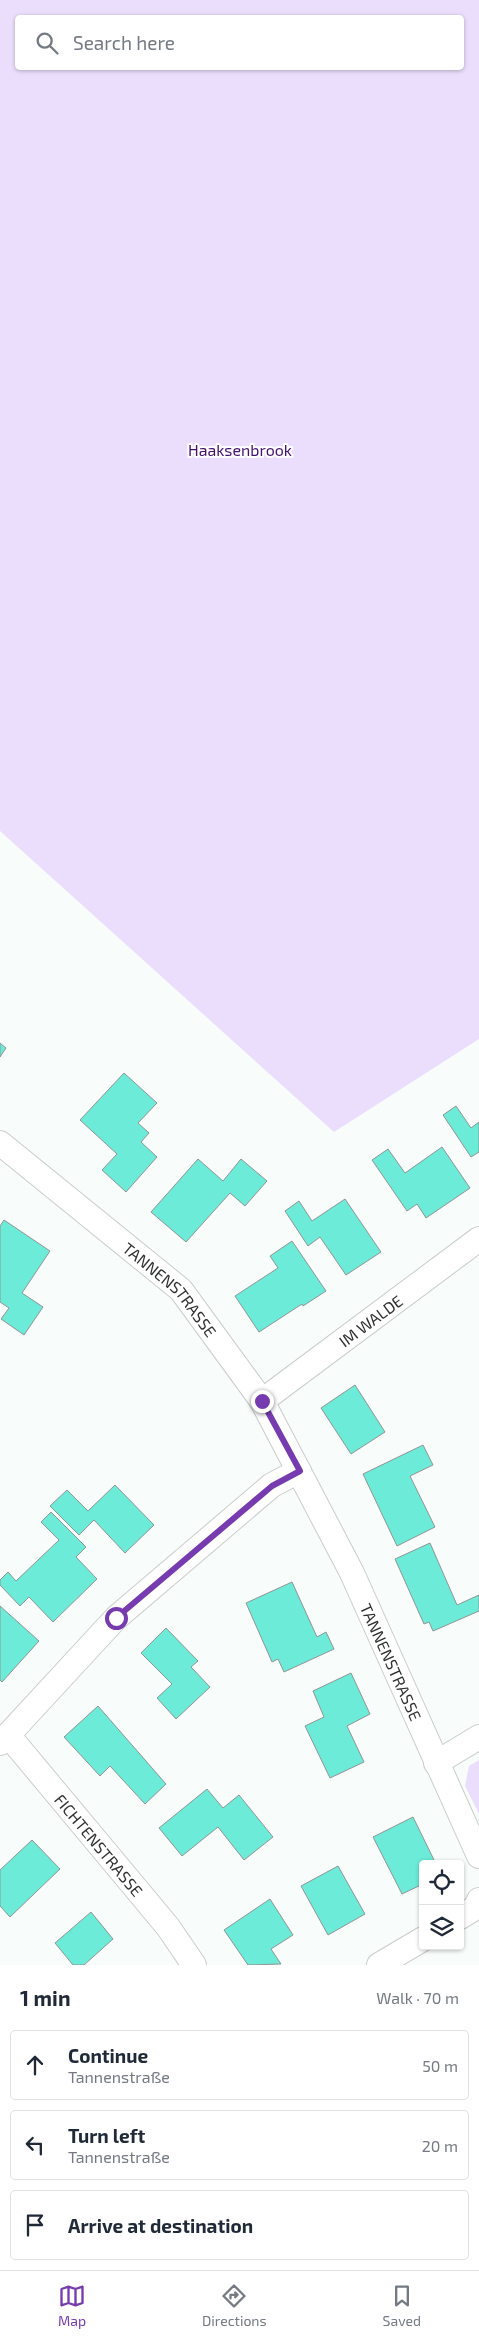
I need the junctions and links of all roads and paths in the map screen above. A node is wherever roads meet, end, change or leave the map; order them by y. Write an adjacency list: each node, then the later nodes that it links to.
1 (2, 1148): 3 (street, TANNENSTRASSE)
2 (479, 1239): 3 (street, IM WALDE)
3 (262, 1401): 4 (street, TANNENSTRASSE)
4 (300, 1471): 6 (street); 7 (street, TANNENSTRASSE)
5 (479, 1737): 7 (street)
6 (4, 1739): 12 (street, FICHTENSTRASSE)
7 (436, 1763): 8 (street, TANNENSTRASSE)
8 (479, 1856)
9 (479, 1900): 10 (street)
10 (464, 1915)
11 (419, 1941): 13 (street)
12 (194, 1965)
13 (379, 1965)

